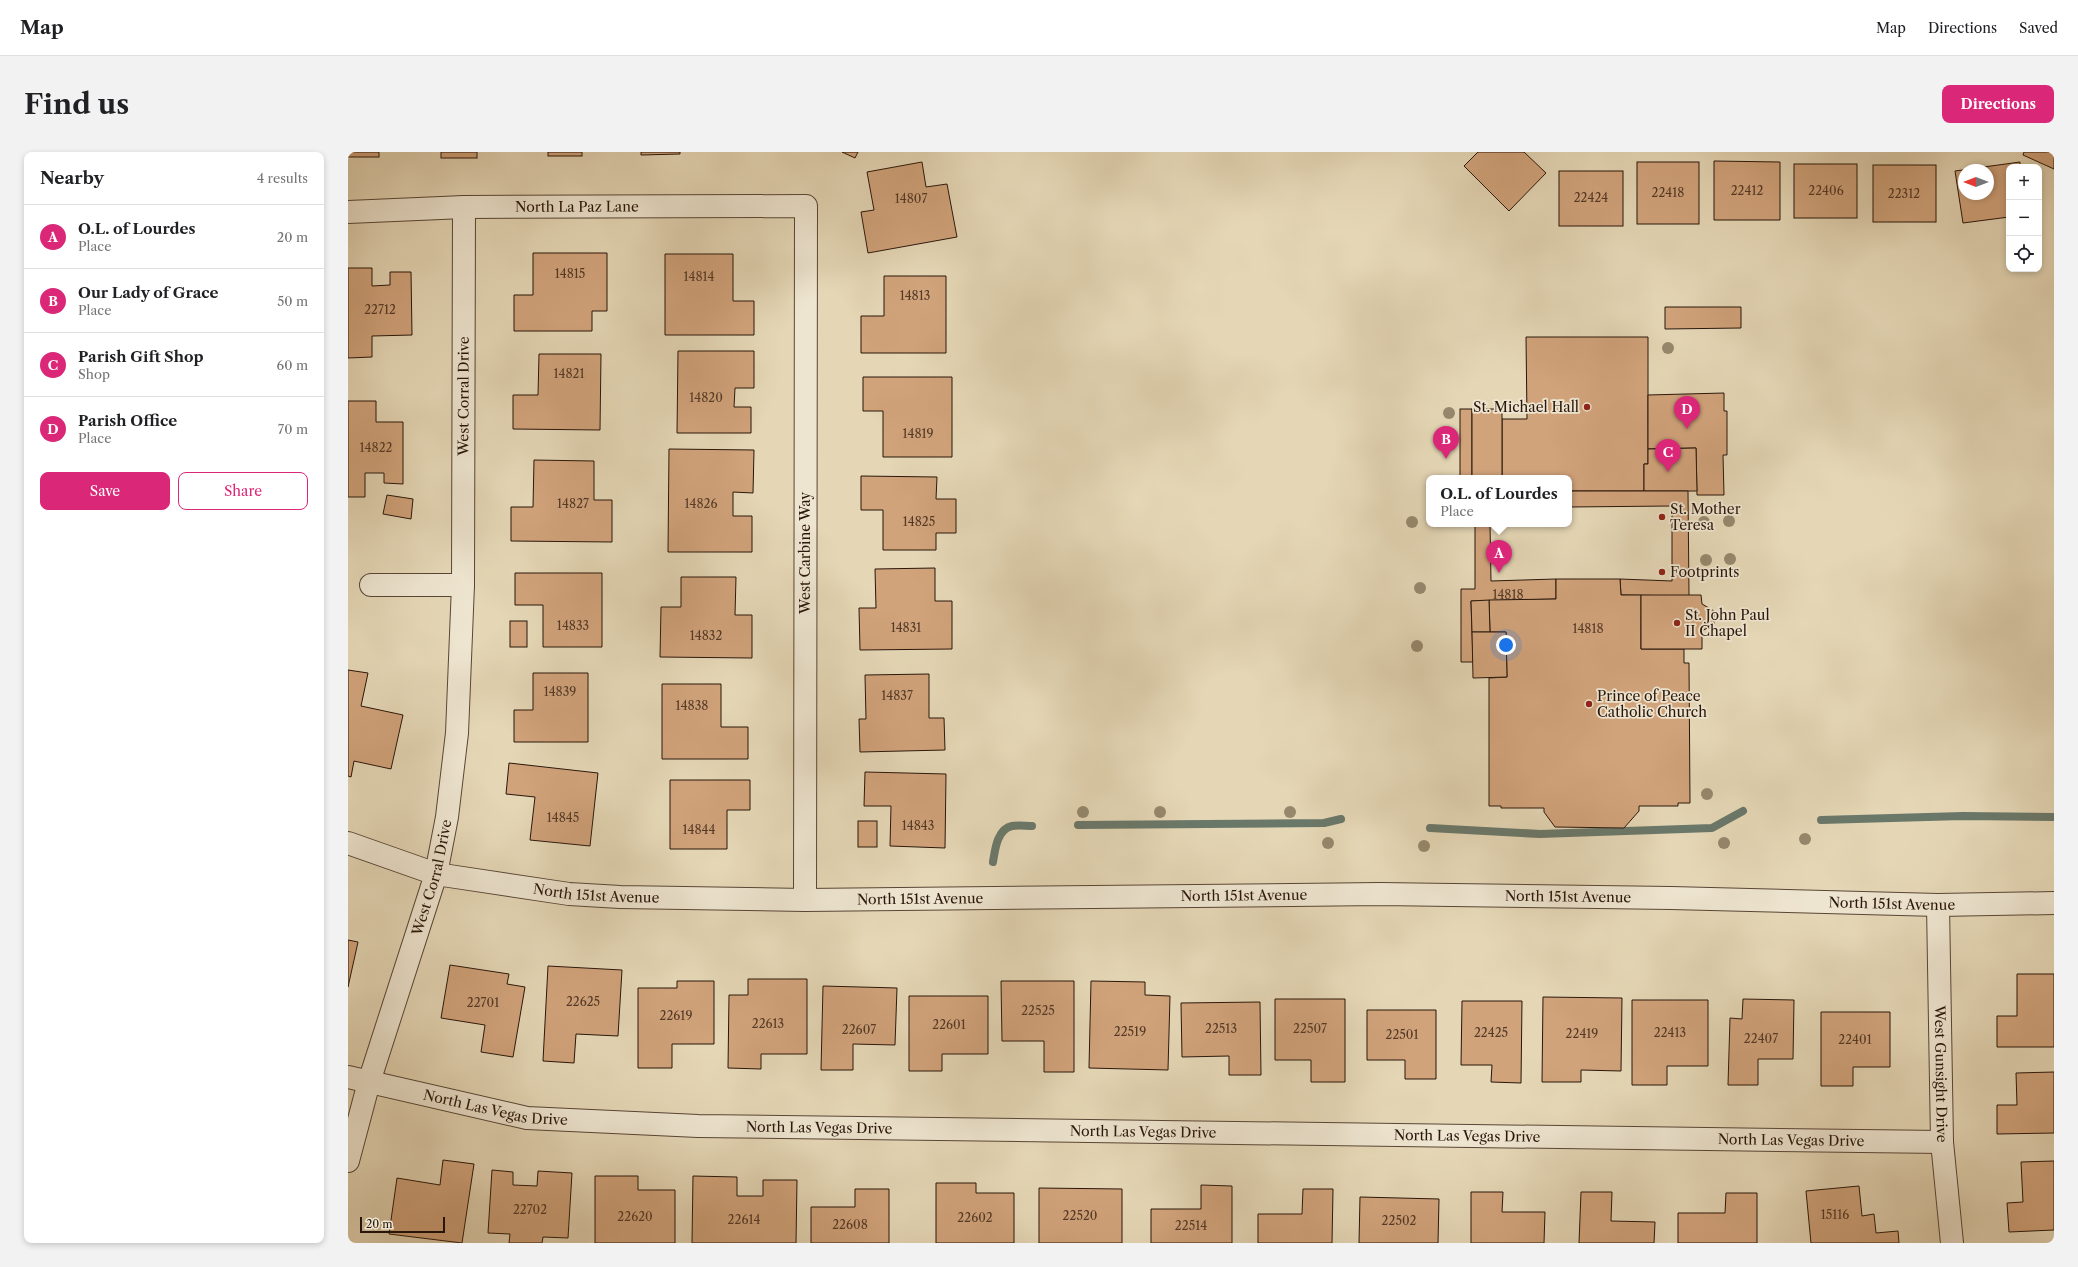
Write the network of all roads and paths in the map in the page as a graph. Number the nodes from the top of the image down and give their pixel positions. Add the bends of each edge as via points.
1 (806, 206) joint
2 (464, 207) junction
3 (348, 212) edge
4 (371, 585) dead end
5 (463, 585) junction
6 (348, 843) edge
7 (436, 874) junction
8 (805, 900) junction
9 (2054, 903) edge
10 (1938, 905) junction
11 (348, 1077) edge
12 (369, 1082) junction
13 (1942, 1142) junction
14 (348, 1161) edge
15 (1952, 1243) edge

1 - 2 street, North La Paz Lane
1 - 8 street, West Carbine Way
2 - 3 street, North La Paz Lane
2 - 5 street, West Corral Drive
4 - 5 street
5 - 7 street, West Corral Drive via 457,734 447,817
6 - 7 street, North 151st Avenue
7 - 8 street, North 151st Avenue via 569,894
7 - 12 street, West Corral Drive
8 - 10 street, North 151st Avenue via 1380,894
9 - 10 street, North 151st Avenue
10 - 13 street, West Gunsight Drive
11 - 12 street, North Las Vegas Drive
12 - 13 street, North Las Vegas Drive via 527,1118 698,1126
12 - 14 street, West Corral Drive
13 - 15 street, West Gunsight Drive

